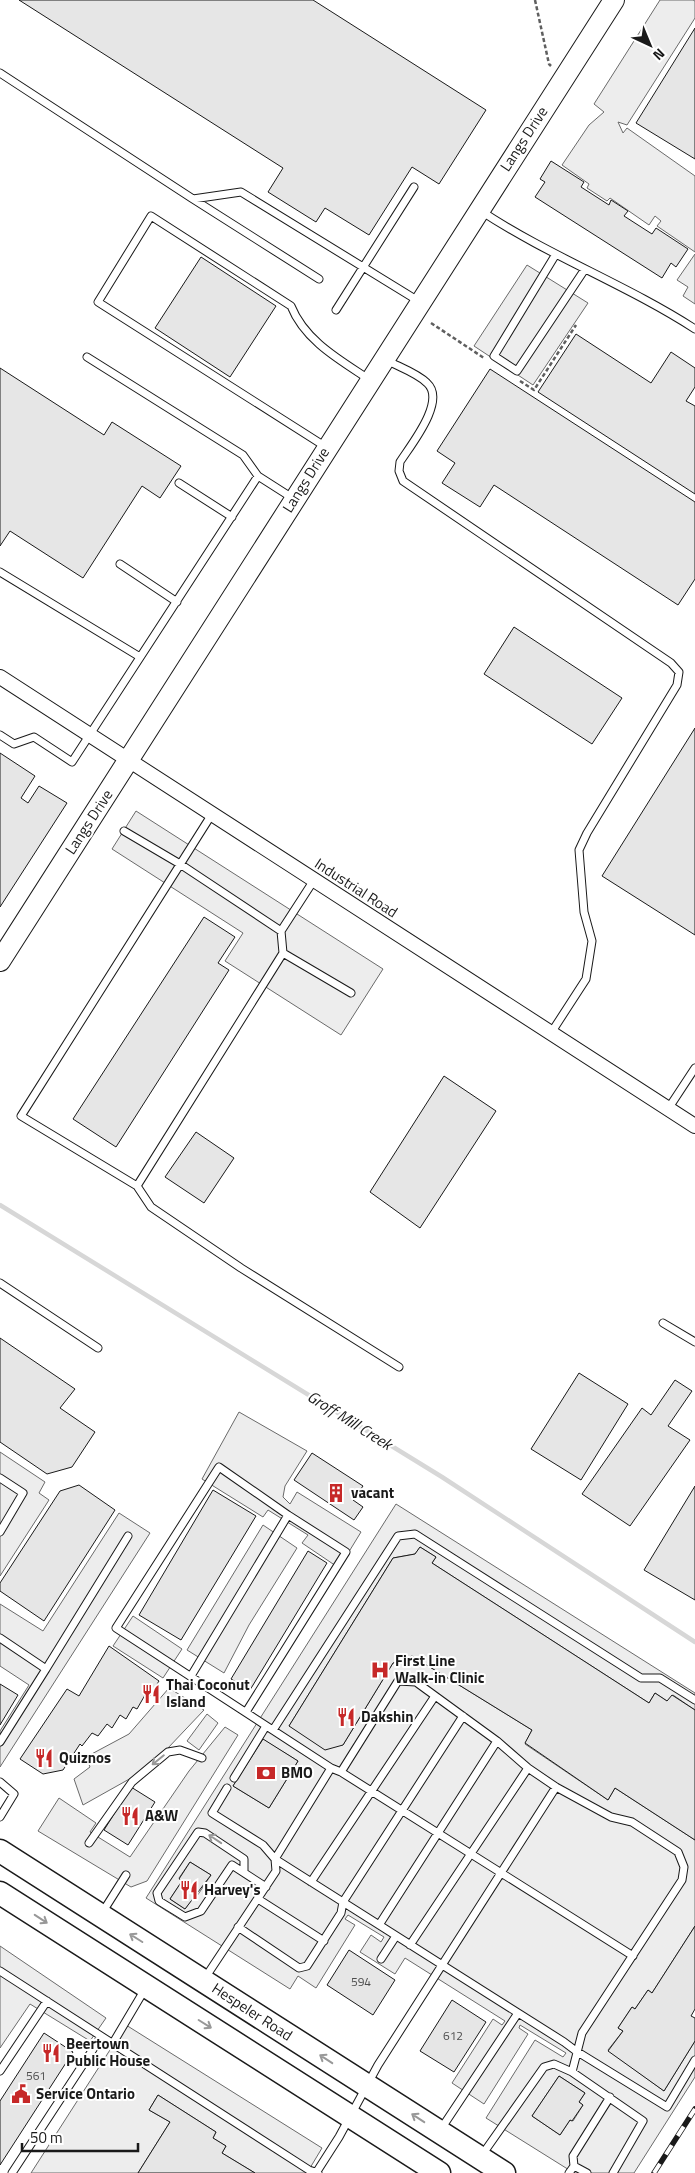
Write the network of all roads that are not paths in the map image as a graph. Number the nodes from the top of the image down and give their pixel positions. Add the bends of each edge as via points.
1 (614, 0) edge
2 (0, 73) edge
3 (414, 188) dead end
4 (193, 199) junction
5 (479, 210) junction
6 (556, 254) junction
7 (363, 267) junction
8 (586, 269) junction
9 (319, 278) dead end
10 (420, 302) junction
11 (336, 310) dead end
12 (695, 329) edge
13 (87, 357) dead end
14 (384, 359) junction
15 (371, 380) junction
16 (327, 447) junction
17 (258, 476) junction
18 (179, 483) dead end
19 (294, 500) junction
20 (232, 517) junction
21 (120, 564) dead end
22 (0, 572) edge
23 (176, 602) junction
24 (140, 657) junction
25 (0, 677) edge
26 (0, 735) edge
27 (90, 735) junction
28 (128, 760) junction
29 (212, 814) junction
30 (124, 831) dead end
31 (180, 864) junction
32 (314, 880) junction
33 (281, 931) junction
34 (283, 953) junction
35 (0, 961) edge
36 (351, 993) dead end
37 (551, 1033) junction
38 (695, 1068) edge
39 (668, 1109) junction
40 (695, 1126) edge
41 (136, 1186) junction
42 (0, 1283) edge
43 (663, 1323) dead end
44 (695, 1342) edge
45 (98, 1348) dead end
46 (399, 1367) dead end
47 (0, 1478) edge
48 (288, 1515) junction
49 (1, 1528) edge
50 (128, 1536) dead end
51 (0, 1638) edge
52 (46, 1669) junction
53 (191, 1676) junction
54 (435, 1696) junction
55 (695, 1700) edge
56 (246, 1712) junction
57 (463, 1716) junction
58 (266, 1726) junction
59 (273, 1730) junction
60 (497, 1741) junction
61 (0, 1742) edge
62 (202, 1758) dead end
63 (331, 1768) junction
64 (528, 1768) junction
65 (340, 1772) junction
66 (234, 1778) dead end
67 (0, 1782) edge
68 (556, 1787) junction
69 (227, 1788) dead end
70 (371, 1791) junction
71 (402, 1810) junction
72 (0, 1816) edge
73 (439, 1834) junction
74 (89, 1842) dead end
75 (0, 1851) edge
76 (471, 1854) junction
77 (275, 1859) junction
78 (244, 1872) junction
79 (501, 1873) junction
80 (126, 1875) dead end
81 (312, 1882) junction
82 (266, 1886) junction
83 (0, 1893) edge
84 (258, 1899) junction
85 (343, 1902) junction
86 (101, 1916) junction
87 (380, 1925) junction
88 (238, 1927) junction
89 (396, 1936) junction
90 (324, 1941) junction
91 (410, 1945) junction
92 (632, 1956) junction
93 (381, 1959) dead end
94 (442, 1965) junction
95 (0, 1971) edge
96 (203, 1981) junction
97 (147, 1987) junction
98 (47, 2001) junction
99 (518, 2013) junction
100 (101, 2037) junction
101 (113, 2043) junction
102 (576, 2051) junction
103 (695, 2060) edge
104 (0, 2071) edge
105 (572, 2072) junction
106 (367, 2086) junction
107 (610, 2097) junction
108 (350, 2116) junction
109 (439, 2132) junction
110 (480, 2158) junction
111 (574, 2166) junction
112 (12, 2173) edge
113 (317, 2173) edge
114 (439, 2173) edge
115 (504, 2173) edge
116 (569, 2173) edge
117 (587, 2173) edge
118 (613, 2173) edge

1 - 5 street, Langs Drive
2 - 4 lane
3 - 7 lane
4 - 7 lane via 241,192
4 - 9 lane
5 - 6 lane
5 - 10 street, Langs Drive
6 - 8 lane
6 - 8 lane via 494,356 517,371
7 - 10 lane
7 - 11 lane
8 - 12 lane via 660,306
10 - 14 street, Langs Drive
13 - 17 lane via 242,455
14 - 15 street, Langs Drive
14 - 37 lane via 429,384 434,398 430,414 400,462 403,481 671,663 679,672 677,685 579,850 584,912 592,941 586,979
15 - 16 street, Langs Drive
15 - 16 lane via 328,352 298,322 291,306 151,216 98,302
16 - 19 street, Langs Drive
17 - 19 lane
17 - 20 lane
18 - 20 lane
19 - 28 street, Langs Drive
20 - 23 lane
21 - 23 lane
22 - 24 lane
23 - 24 lane
24 - 27 lane
25 - 27 street, Industrial Road
26 - 27 lane via 14,744 34,737 72,762
27 - 28 street, Industrial Road
28 - 29 street, Industrial Road
28 - 35 street, Langs Drive
29 - 31 lane
29 - 32 street, Industrial Road
30 - 31 lane
31 - 33 lane
31 - 41 lane via 22,1116
32 - 33 lane
32 - 37 street, Industrial Road
33 - 34 lane
34 - 36 lane
34 - 41 lane
37 - 39 street, Industrial Road
38 - 39 lane
39 - 40 street, Industrial Road
41 - 46 lane via 159,1213
42 - 45 lane
43 - 44 lane
47 - 49 lane via 23,1493
48 - 53 lane
48 - 53 lane via 219,1467 116,1628
48 - 56 lane via 346,1552
50 - 52 lane
51 - 52 lane
52 - 61 lane
53 - 56 lane
54 - 57 lane
54 - 65 lane via 416,1682 398,1681
54 - 70 lane
55 - 59 lane via 660,1678 641,1678 415,1534 398,1536
56 - 58 lane
57 - 60 lane
57 - 71 lane
58 - 59 lane
58 - 66 lane
59 - 63 lane
60 - 64 lane
60 - 73 lane
62 -> 74 lane via 180,1750 168,1752 132,1782
63 - 65 lane
63 - 77 lane
64 - 68 lane
64 - 76 lane
65 - 70 lane
67 - 72 lane via 14,1794
68 - 79 lane
68 - 92 lane via 611,1817 632,1822 678,1852 684,1867 682,1880
69 - 77 lane via 212,1812 263,1845
70 - 71 lane
70 - 81 lane
71 - 73 lane
71 - 85 lane
73 - 76 lane
73 - 87 lane
75 - 86 main road, Hespeler Road
76 - 79 lane
76 - 91 lane
77 - 81 lane
77 - 82 lane via 276,1871
78 -> 78 lane via 244,1859 205,1833 198,1832 157,1893 159,1901 185,1917 201,1911 232,1865
78 - 82 lane
79 - 92 lane
79 - 94 lane
80 - 86 lane
81 - 85 lane
82 - 84 lane
83 -> 97 main road
84 - 88 lane
84 - 90 lane
85 - 87 lane
85 - 90 lane via 341,1913
96 -> 86 main road, Hespeler Road
87 - 89 lane
88 - 90 lane via 299,1968 307,1966
88 - 96 lane
89 - 91 lane
89 - 93 lane
91 - 94 lane
92 - 102 lane via 582,2033
94 - 99 lane
94 - 106 lane
95 - 98 lane
106 -> 96 main road, Hespeler Road
97 - 101 lane
97 -> 108 main road
98 - 100 lane
98 - 104 lane
99 - 102 lane
99 - 109 lane
100 - 101 lane
100 - 112 lane
101 - 113 lane
102 - 103 lane via 667,2107
102 - 105 lane
105 - 107 lane
105 - 110 lane via 554,2064 544,2067
106 - 108 lane
109 -> 106 main road, Hespeler Road
107 - 111 lane via 573,2156
107 - 118 lane via 643,2121
108 - 113 lane
108 - 114 main road
109 - 110 main road, Hespeler Road
110 - 115 main road, Hespeler Road
111 - 116 lane
111 - 117 lane

